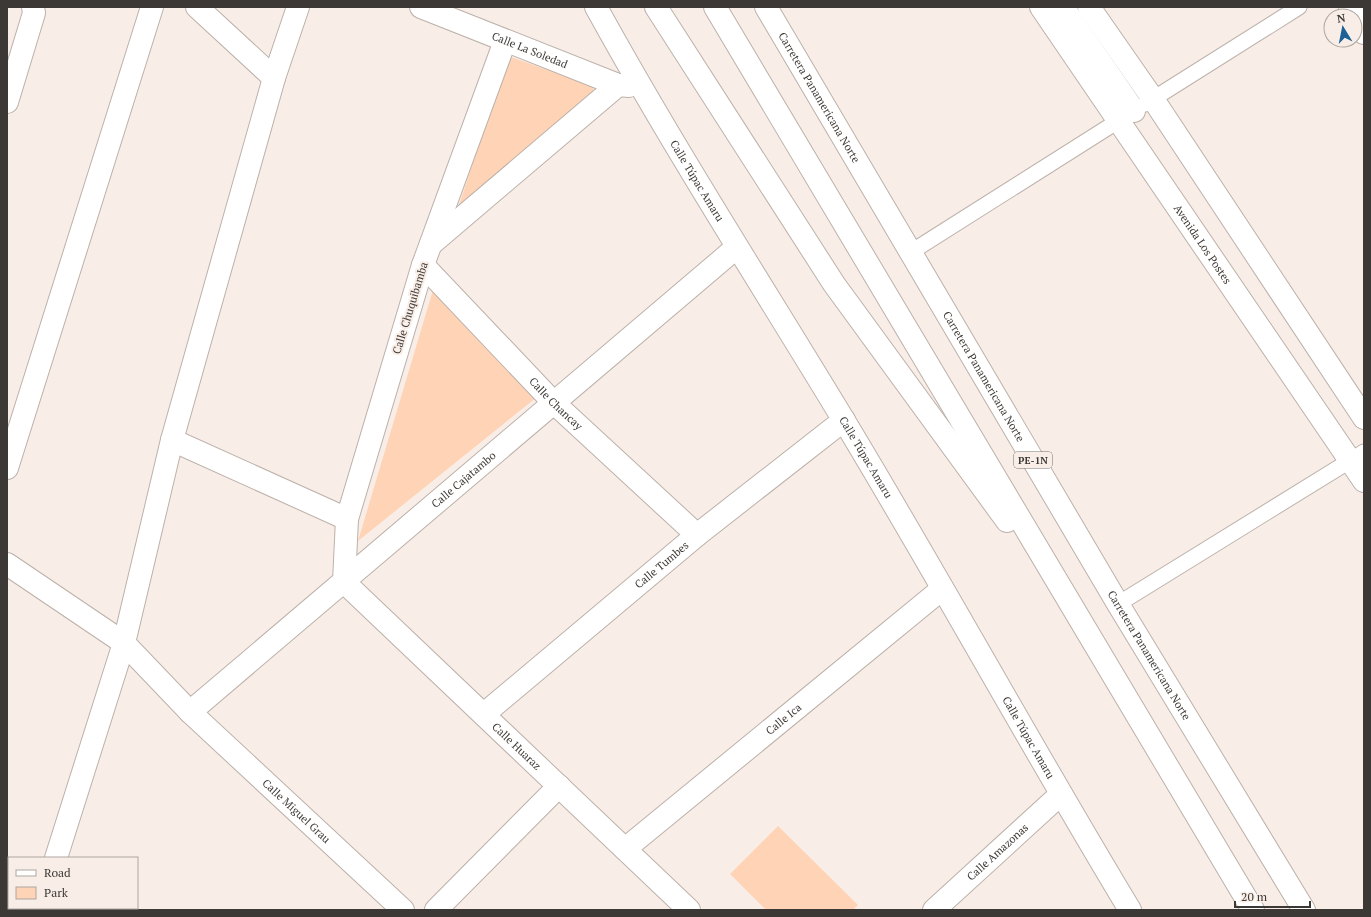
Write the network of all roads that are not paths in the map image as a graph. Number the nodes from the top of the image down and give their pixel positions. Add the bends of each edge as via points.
1 (33, 7) edge
2 (152, 7) edge
3 (197, 7) edge
4 (298, 7) edge
5 (421, 7) edge
6 (596, 7) edge
7 (656, 7) edge
8 (715, 7) edge
9 (766, 7) edge
10 (1041, 7) edge
11 (1063, 7) edge
12 (1089, 7) edge
13 (1299, 7) edge
14 (1350, 7) edge
15 (1364, 33) edge
16 (504, 41) junction
17 (274, 78) junction
18 (618, 86) junction
19 (640, 87) junction
20 (1153, 99) junction
21 (7, 102) edge
22 (1126, 116) junction
23 (430, 245) junction
24 (737, 247) junction
25 (911, 252) junction
26 (423, 265) junction
27 (554, 403) junction
28 (1364, 418) edge
29 (844, 420) junction
30 (172, 440) junction
31 (1357, 456) edge
32 (7, 468) edge
33 (1364, 481) edge
34 (347, 519) junction
35 (697, 535) junction
36 (7, 564) edge
37 (344, 582) junction
38 (942, 589) junction
39 (1118, 604) junction
40 (1088, 634) junction
41 (124, 643) junction
42 (190, 712) junction
43 (484, 714) junction
44 (559, 786) junction
45 (1061, 794) junction
46 (625, 849) junction
47 (56, 857) edge
48 (403, 910) edge
49 (436, 910) edge
50 (689, 910) edge
51 (934, 910) edge
52 (1130, 910) edge
53 (1253, 910) edge
54 (1304, 910) edge

1 - 21 main road via 34,13
2 - 32 main road
3 - 17 main road
4 - 17 main road
5 - 16 main road, Calle La Soledad
6 - 19 main road, Calle Túpac Amaru
7 - 40 main road via 834,284
8 - 40 main road
9 - 25 main road, Carretera Panamericana Norte / PE-1N
10 - 22 main road, Avenida Los Postes
11 - 22 main road
12 - 20 main road
13 - 20 lane
14 - 15 main road
16 - 18 main road, Calle La Soledad
16 - 23 main road, Calle Chuquibamba
17 - 30 main road
18 - 19 main road, Calle La Soledad
18 - 23 main road
19 - 24 main road, Calle Túpac Amaru
20 - 22 lane
20 - 28 main road
22 - 25 lane
22 - 31 main road, Avenida Los Postes
23 - 26 main road, Calle Chuquibamba
24 - 27 main road, Calle Cajatambo
24 - 29 main road, Calle Túpac Amaru
25 - 39 main road, Carretera Panamericana Norte / PE-1N
26 - 27 main road, Calle Chancay
26 - 34 main road, Calle Chuquibamba
27 - 35 main road, Calle Chancay
27 - 37 main road, Calle Cajatambo
29 - 35 main road, Calle Tumbes
29 - 38 main road, Calle Túpac Amaru
30 - 34 main road
30 - 41 main road
31 - 33 main road, Avenida Los Postes
31 - 39 lane
34 - 37 main road, Calle Chuquibamba
35 - 43 main road, Calle Tumbes
36 - 41 main road, Calle Miguel Grau
37 - 42 main road, Calle Cajatambo
37 - 43 main road, Calle Huaraz
38 - 45 main road, Calle Túpac Amaru
38 - 46 main road, Calle Ica
39 - 54 main road, Carretera Panamericana Norte / PE-1N
40 - 53 main road
41 - 42 main road, Calle Miguel Grau
41 - 47 main road
42 - 48 main road, Calle Miguel Grau
43 - 44 main road, Calle Huaraz
44 - 46 main road, Calle Huaraz
44 - 49 main road
45 - 51 main road, Calle Amazonas
45 - 52 main road, Calle Túpac Amaru
46 - 50 main road, Calle Huaraz

